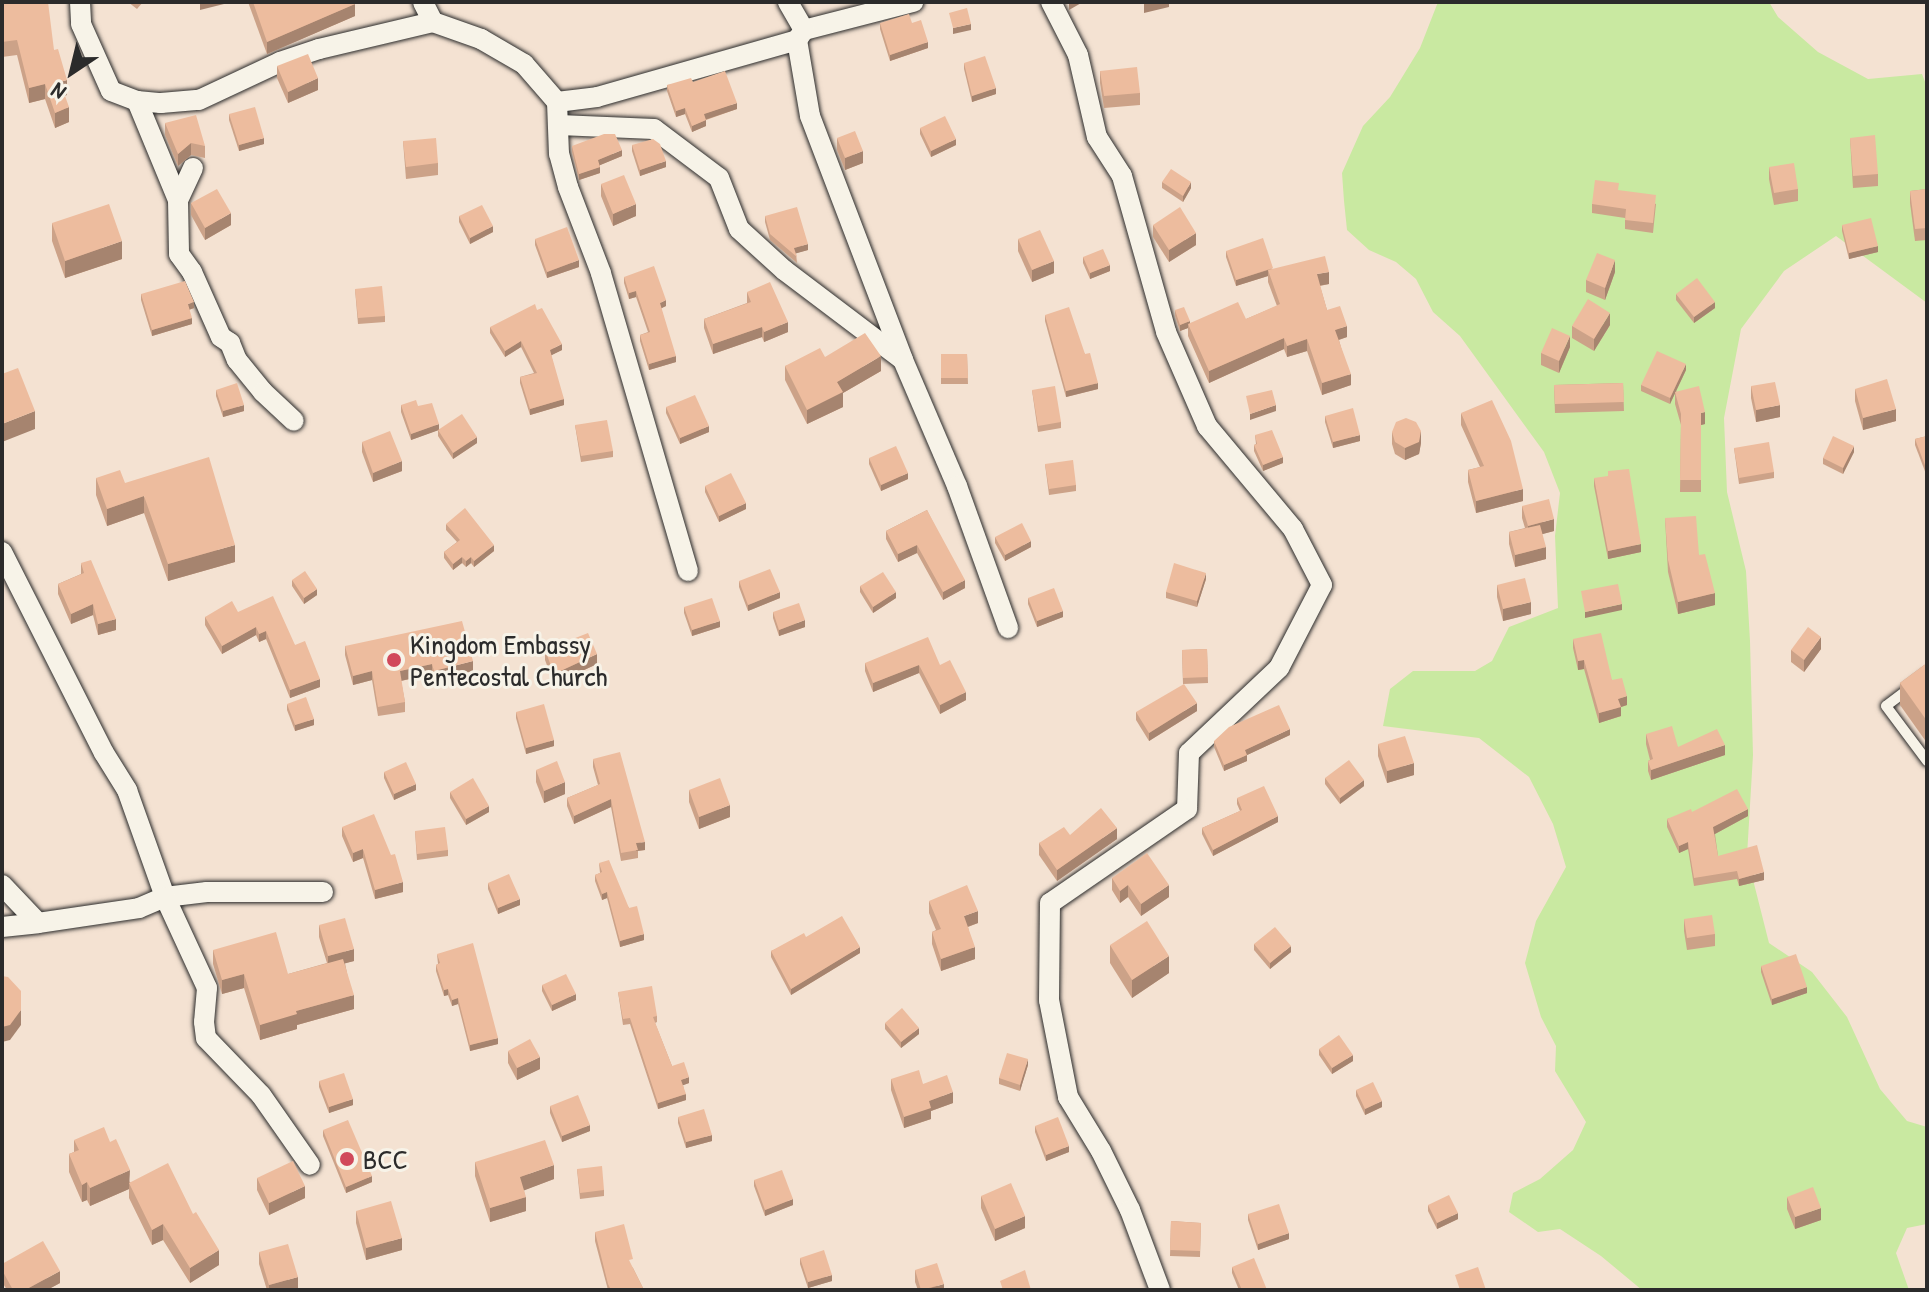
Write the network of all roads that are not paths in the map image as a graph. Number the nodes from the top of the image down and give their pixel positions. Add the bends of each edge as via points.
1 (80, 2) edge
2 (423, 2) edge
3 (788, 2) edge
4 (913, 2) edge
5 (1051, 2) edge
6 (433, 22) junction
7 (800, 35) junction
8 (137, 101) junction
9 (557, 102) junction
10 (559, 125) junction
11 (193, 168) dead end
12 (178, 200) junction
13 (903, 360) junction
14 (294, 421) dead end
15 (2, 552) edge
16 (688, 571) dead end
17 (1008, 628) dead end
18 (1927, 675) edge
19 (1927, 761) edge
20 (2, 885) edge
21 (323, 892) dead end
22 (165, 897) junction
23 (38, 923) junction
24 (2, 927) edge
25 (310, 1165) dead end
26 (1160, 1290) edge

1 - 8 street via 81,24 111,91
2 - 6 street
3 - 7 street
4 - 7 street
5 - 26 street via 1078,55 1097,137 1122,176 1166,332 1207,426 1293,529 1322,585 1279,668 1189,753 1187,809 1050,903 1049,1000 1068,1097 1130,1210
6 - 8 street via 319,49 199,100
6 - 9 street via 481,39 524,64
7 - 9 street via 597,97
7 - 13 street via 810,116
8 - 12 street
9 - 10 street
10 - 13 street via 654,129 719,178 739,229
10 - 16 street via 559,154 568,187 601,273
11 - 12 street
12 - 14 street via 179,254 221,337 263,392
13 - 17 street via 957,486
15 - 22 street via 127,790
18 - 19 lane via 1886,706
20 - 23 street
21 - 22 street
22 - 23 street via 139,908
22 - 25 street via 207,988 206,1038 261,1095
23 - 24 street

